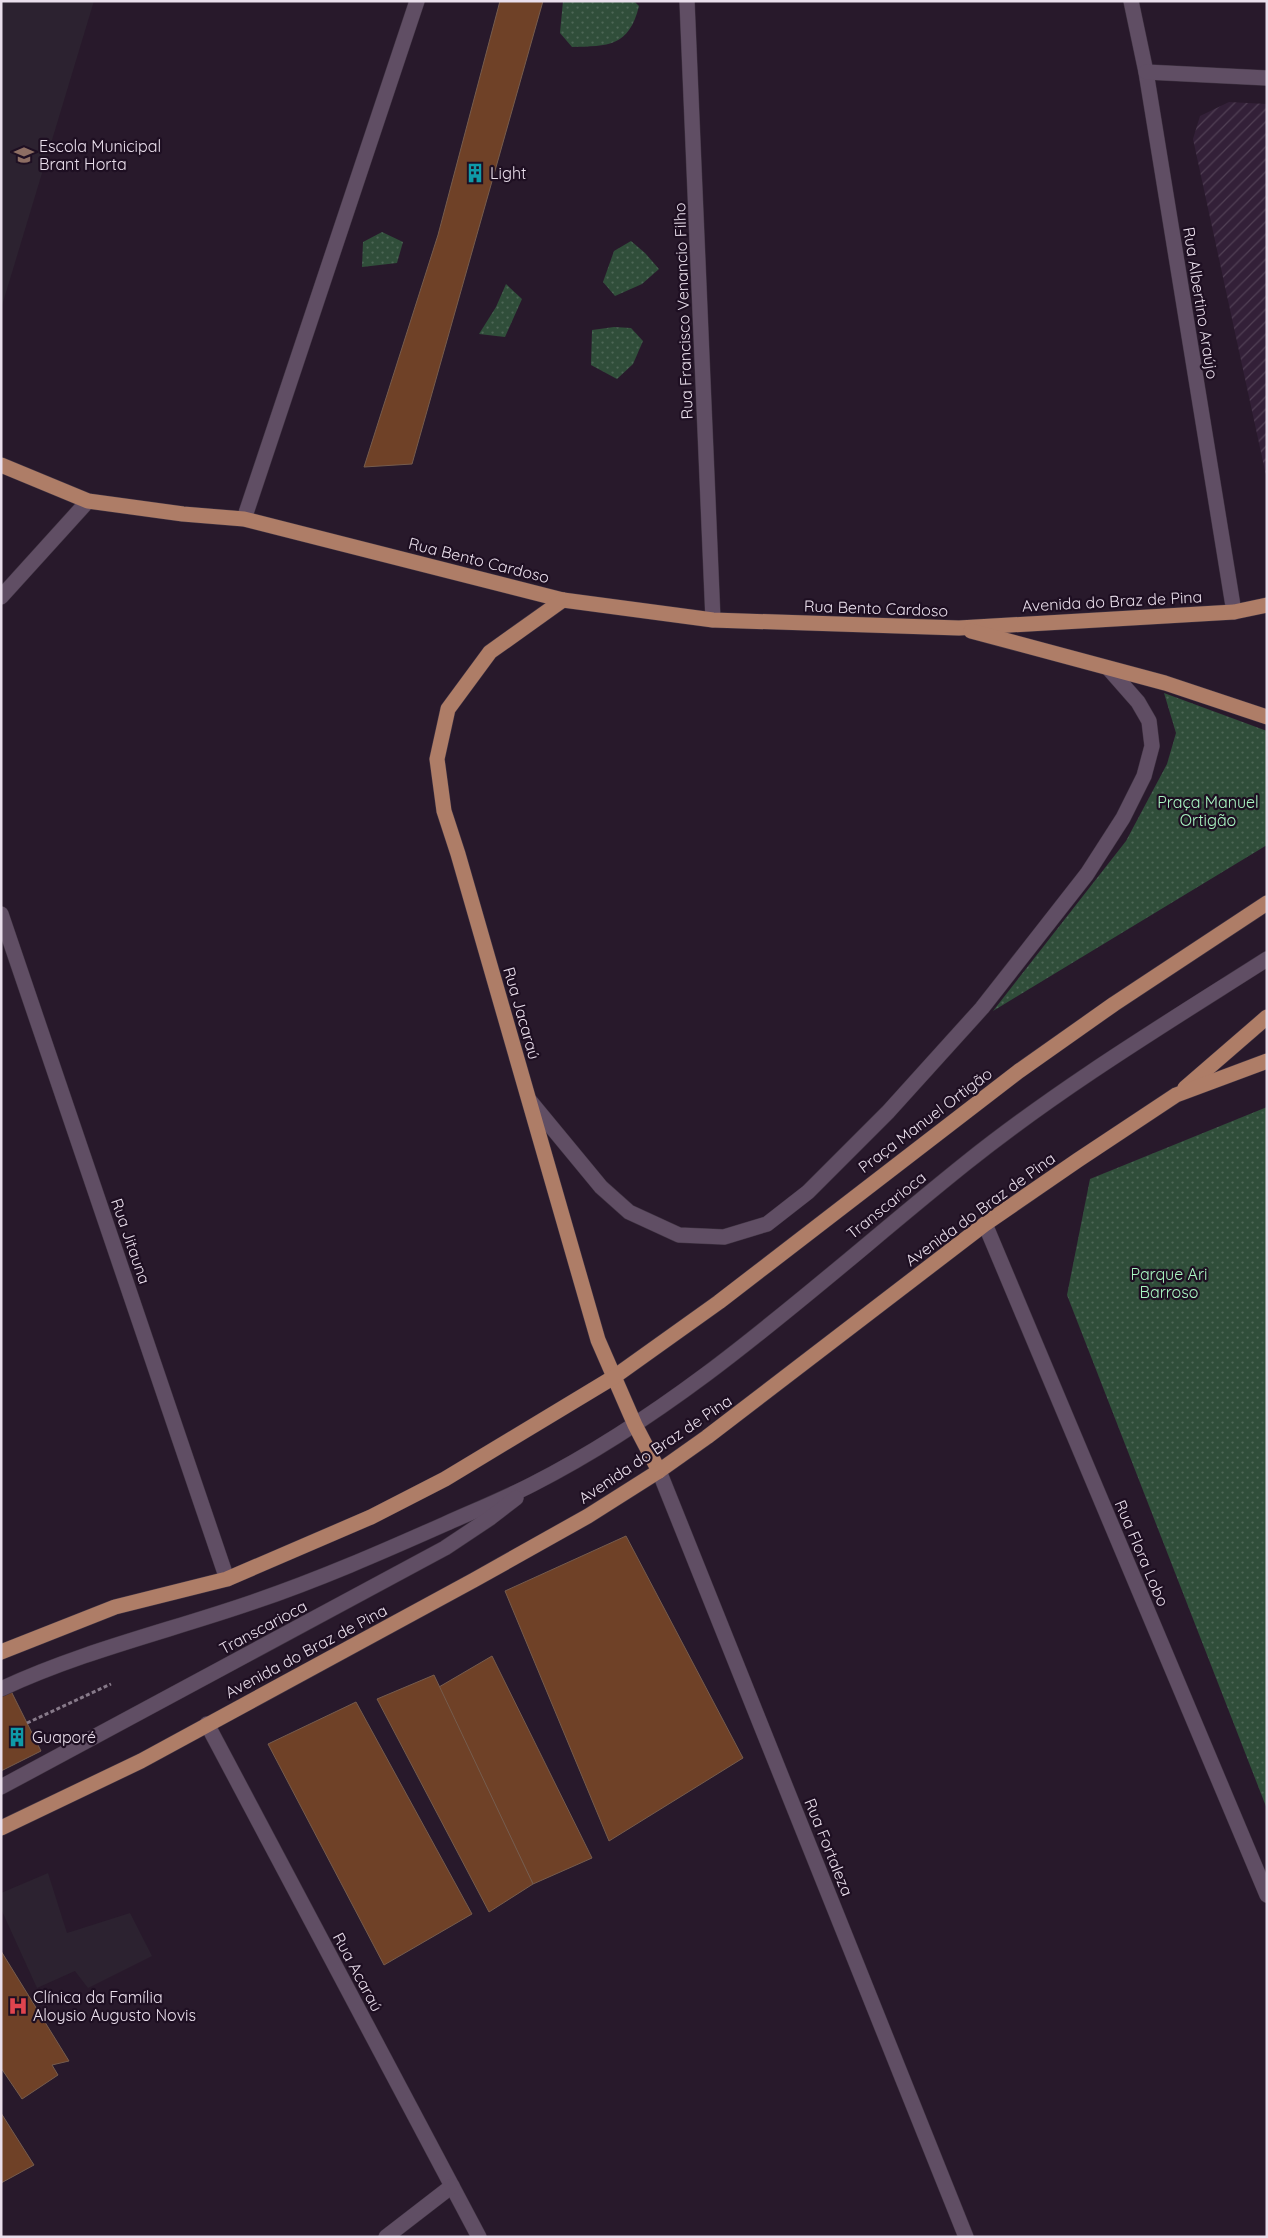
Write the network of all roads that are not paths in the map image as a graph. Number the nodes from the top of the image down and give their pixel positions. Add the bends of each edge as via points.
1 (416, 1) edge
2 (687, 1) edge
3 (1131, 1) edge
4 (1146, 72) junction
5 (1267, 78) edge
6 (1, 465) edge
7 (88, 501) junction
8 (244, 519) junction
9 (1, 597) edge
10 (563, 600) junction
11 (1267, 605) edge
12 (1234, 612) junction
13 (713, 620) junction
14 (959, 628) junction
15 (1109, 669) junction
16 (1267, 717) edge
17 (1267, 903) edge
18 (1, 914) edge
19 (1267, 959) edge
20 (1267, 1017) edge
21 (1267, 1061) edge
22 (1176, 1095) junction
23 (530, 1101) junction
24 (985, 1224) junction
25 (614, 1377) junction
26 (635, 1425) junction
27 (659, 1471) junction
28 (532, 1484) junction
29 (227, 1579) junction
30 (1, 1652) edge
31 (1, 1689) edge
32 (206, 1724) junction
33 (1, 1787) edge
34 (1, 1828) edge
35 (1267, 1895) edge
36 (452, 2186) junction
37 (386, 2237) edge
38 (479, 2237) edge
39 (966, 2237) edge

1 - 8 street
2 - 13 street, Rua Francisco Venancio Filho
3 - 4 street, Rua Albertino Araújo
4 - 5 street
4 - 12 street, Rua Albertino Araújo
6 - 7 main road, Rua Bento Cardoso
7 - 8 main road, Rua Bento Cardoso
7 - 9 street
8 - 10 main road, Rua Bento Cardoso
10 - 13 main road, Rua Bento Cardoso
10 - 23 main road, Rua Jacaraú via 490,652 448,709 437,759 444,811
11 - 12 main road, Avenida do Braz de Pina
12 - 14 main road, Avenida do Braz de Pina
13 - 14 main road, Rua Bento Cardoso
14 - 15 main road
15 - 16 main road via 1165,683
15 - 23 street via 1142,708 1149,722 1152,746 1144,776 1123,818 1087,874 982,1008 808,1192 766,1224 724,1237 679,1235 629,1212 601,1187
17 - 25 main road, Praça Manuel Ortigão via 1019,1071 719,1302
18 - 29 street, Rua Jitauna
19 - 26 street, Transcarioca via 1016,1124 732,1356
20 - 22 main road
21 - 22 main road, Avenida do Braz de Pina
22 - 24 main road, Avenida do Braz de Pina
23 - 25 main road, Rua Jacaraú via 598,1340
24 - 27 main road, Avenida do Braz de Pina
24 - 35 street, Rua Flora Lobo
25 - 26 main road, Rua Jacaraú
25 - 29 main road via 445,1479 371,1517
26 - 27 main road, Rua Jacaraú
26 - 28 street, Transcarioca
27 - 32 main road, Avenida do Braz de Pina via 588,1516 474,1580
27 - 39 street, Rua Fortaleza
28 - 31 street, Transcarioca via 394,1547 256,1602 71,1659
28 - 33 street, Transcarioca via 445,1548
29 - 30 main road via 115,1607
32 - 34 main road, Avenida do Braz de Pina via 112,1776
32 - 36 street, Rua Acaraú
36 - 37 street
36 - 38 street, Rua Acaraú

